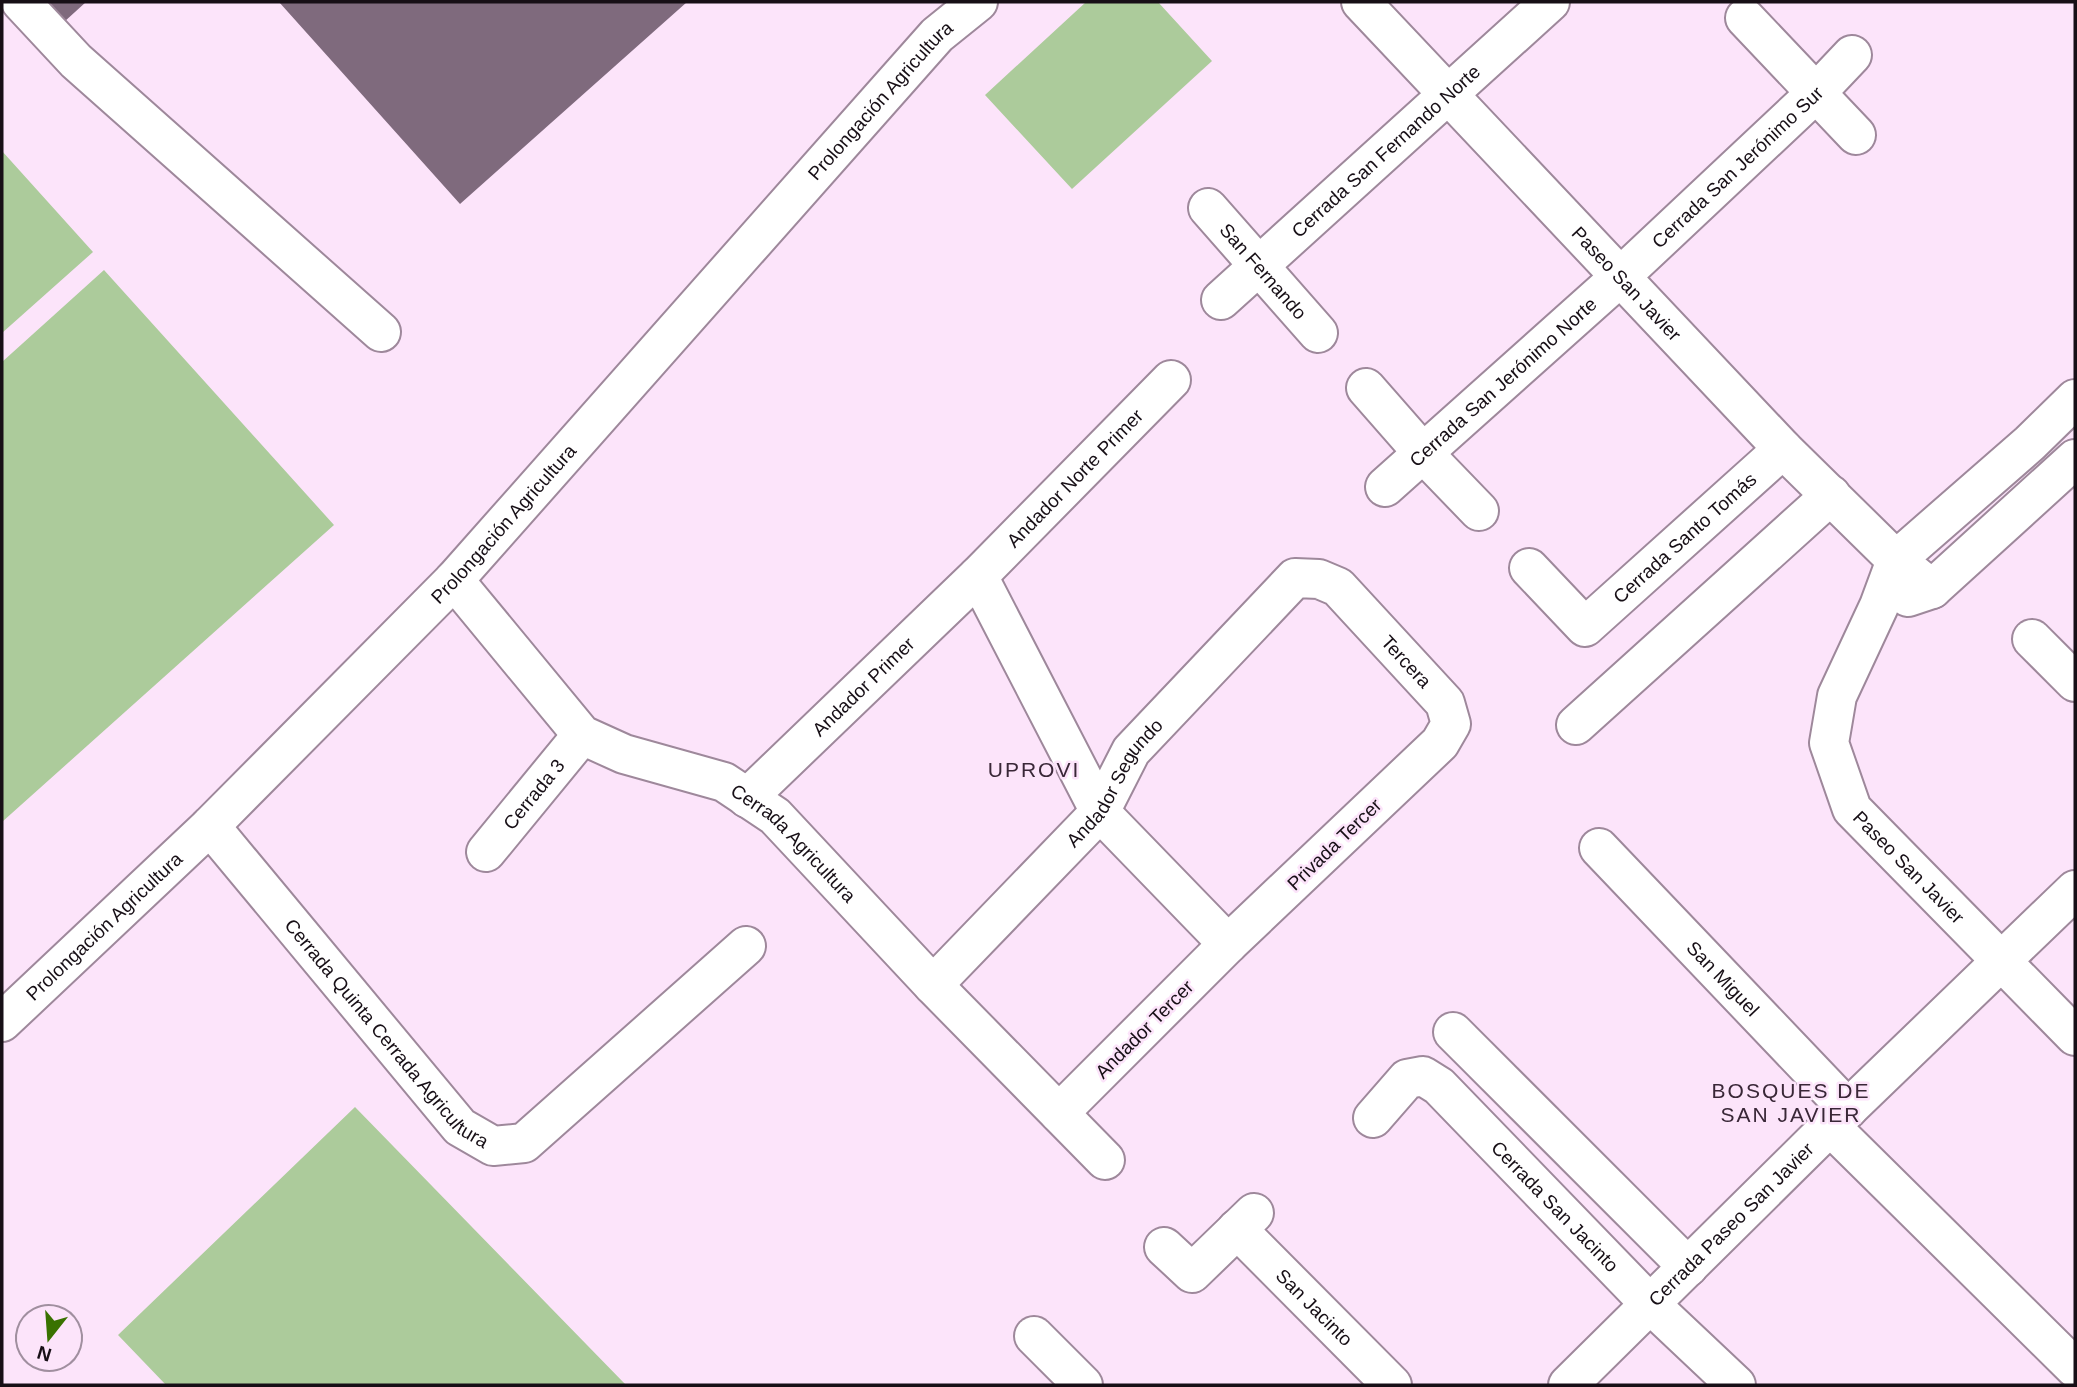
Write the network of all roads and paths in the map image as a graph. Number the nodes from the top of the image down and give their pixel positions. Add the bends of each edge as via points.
1 (21, 2) edge
2 (978, 2) edge
3 (1361, 2) edge
4 (1550, 2) edge
5 (1745, 18) dead end
6 (1852, 55) dead end
7 (1816, 93) junction
8 (1448, 94) junction
9 (1856, 135) dead end
10 (1208, 208) dead end
11 (1258, 265) junction
12 (1620, 277) junction
13 (1221, 300) dead end
14 (381, 332) dead end
15 (1318, 333) dead end
16 (1171, 380) dead end
17 (1366, 388) dead end
18 (2075, 400) edge
19 (1783, 449) junction
20 (1423, 453) junction
21 (2070, 472) edge
22 (1385, 487) dead end
23 (1831, 495) junction
24 (1479, 511) dead end
25 (1896, 560) junction
26 (1529, 568) dead end
27 (978, 576) junction
28 (1295, 578) joint
29 (454, 580) junction
30 (1932, 589) junction
31 (1879, 606) junction
32 (2032, 639) dead end
33 (2075, 682) edge
34 (1576, 725) dead end
35 (582, 735) junction
36 (1440, 743) joint
37 (747, 798) junction
38 (1100, 812) junction
39 (210, 827) junction
40 (1599, 848) dead end
41 (486, 852) dead end
42 (2075, 890) edge
43 (1228, 944) junction
44 (746, 946) dead end
45 (2000, 960) junction
46 (933, 985) junction
47 (2, 1022) edge
48 (1453, 1032) dead end
49 (2075, 1036) edge
50 (1059, 1113) junction
51 (1839, 1117) junction
52 (1373, 1118) dead end
53 (1105, 1160) dead end
54 (1164, 1247) dead end
55 (1688, 1267) junction
56 (1649, 1303) junction
57 (1034, 1336) dead end
58 (2070, 1371) edge
59 (1083, 1385) edge
60 (1392, 1385) edge
61 (1569, 1385) edge
62 (1736, 1385) edge

1 - 14 street via 76,61
2 - 29 street, Prolongación Agricultura via 937,35
3 - 8 street, Paseo San Javier
4 - 8 street, Cerrada San Fernando Norte
5 - 7 street
6 - 7 street, Cerrada San Jerónimo Sur
7 - 9 street
7 - 12 street, Cerrada San Jerónimo Sur
8 - 11 street, Cerrada San Fernando Norte
8 - 12 street, Paseo San Javier
10 - 11 street, San Fernando
11 - 13 street, Cerrada San Fernando Norte
11 - 15 street, San Fernando
12 - 19 street, Paseo San Javier
12 - 20 street, Cerrada San Jerónimo Norte
16 - 27 street, Andador Norte Primer
17 - 20 street
18 - 25 street, Paseo San Javier
19 - 23 street, Paseo San Javier
19 - 26 street, Cerrada Santo Tomás via 1585,627
20 - 22 street, Cerrada San Jerónimo Norte
20 - 24 street
21 - 30 street
23 - 25 street, Paseo San Javier
23 - 34 street
25 - 30 street, Paseo San Javier
25 - 31 street, Paseo San Javier
27 - 37 street, Andador Primer
27 - 38 street
28 - 36 street, Tercera via 1319,579 1338,587 1445,703 1451,724
28 - 38 street, Andador Segundo via 1131,751
29 - 35 street, Cerrada Agricultura
29 - 39 street, Prolongación Agricultura
30 - 31 street
31 - 45 street, Paseo San Javier via 1837,696 1829,743 1836,765 1852,809
32 - 33 street
35 - 37 street, Cerrada Agricultura via 624,754 724,782
35 - 41 street, Cerrada 3
36 - 43 street, Privada Tercer
37 - 46 street, Cerrada Agricultura via 775,816
38 - 43 street
38 - 46 street, Andador Segundo
39 - 44 street, Cerrada Quinta Cerrada Agricultura via 460,1127 493,1146 524,1143
39 - 47 street, Prolongación Agricultura
40 - 51 street, San Miguel
42 - 45 street, Cerrada Paseo San Javier
43 - 50 street, Andador Tercer
45 - 49 street, Paseo San Javier
45 - 51 street, Cerrada Paseo San Javier
46 - 50 street, Cerrada Agricultura
48 - 55 street
50 - 53 street, Cerrada Agricultura
51 - 55 street, Cerrada Paseo San Javier
51 - 58 street, San Miguel
52 - 56 street, Cerrada San Jacinto via 1406,1079 1423,1076 1439,1086
54 - 60 street, San Jacinto via 1192,1273 1246,1221
55 - 56 street, Cerrada Paseo San Javier
56 - 61 street, Cerrada Paseo San Javier
56 - 62 street, Cerrada San Jacinto
57 - 59 street

